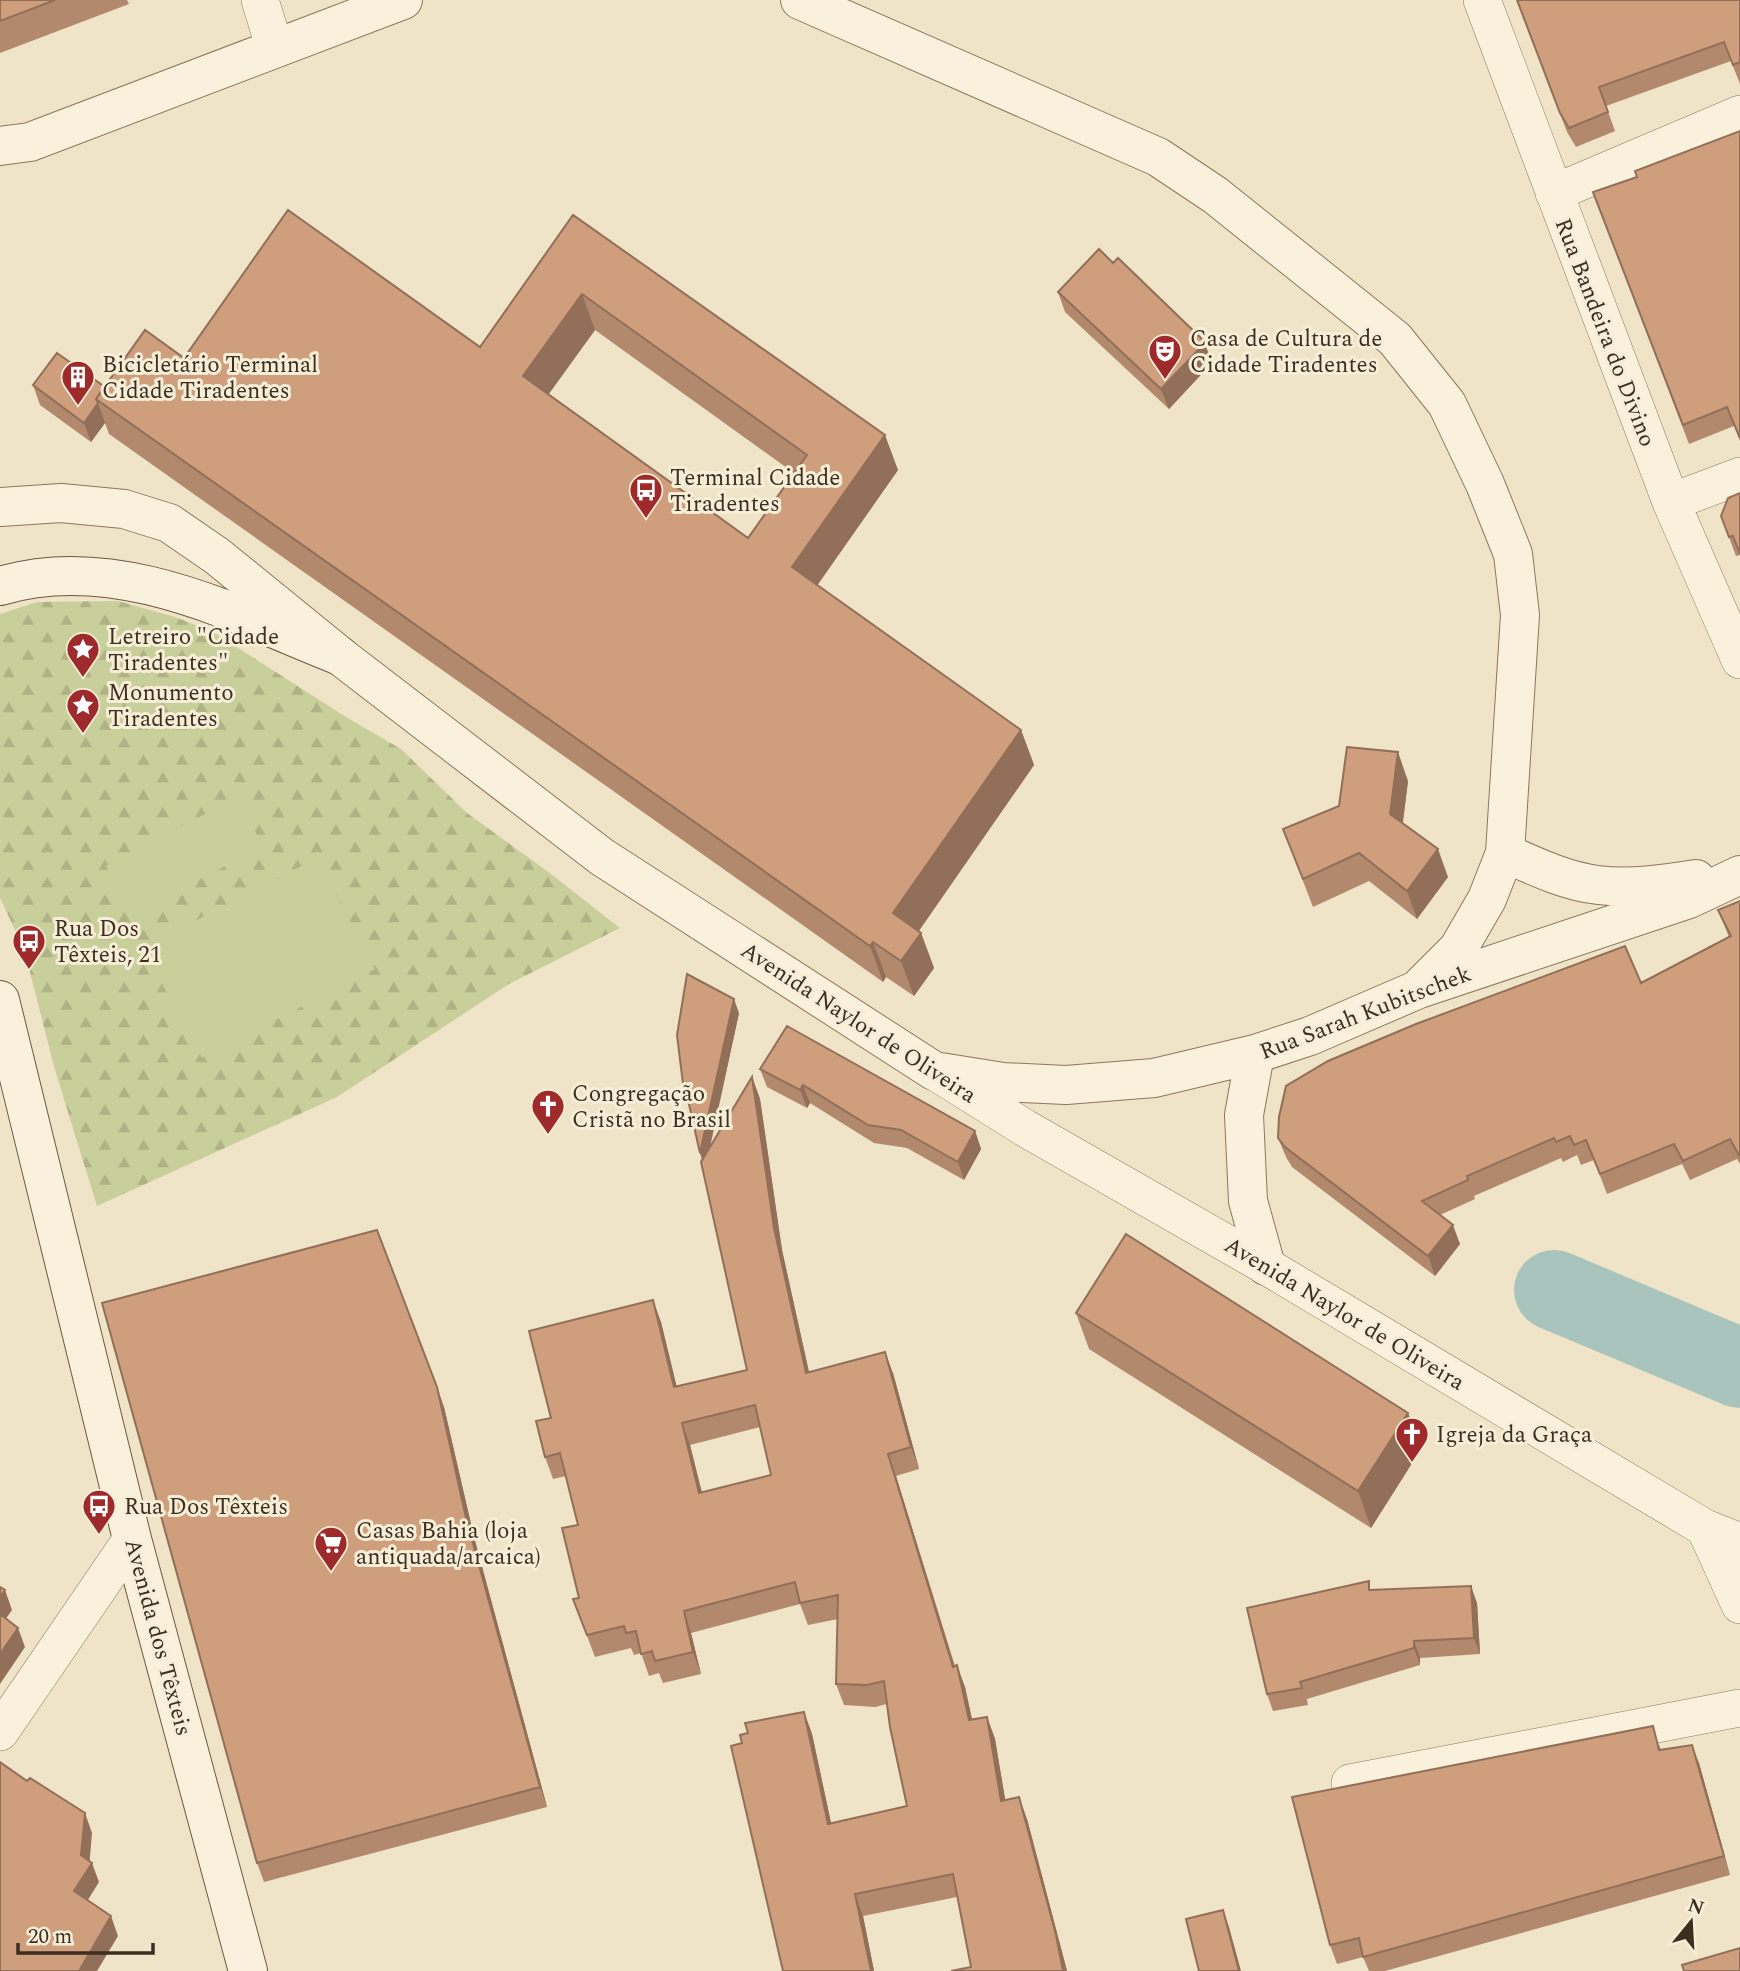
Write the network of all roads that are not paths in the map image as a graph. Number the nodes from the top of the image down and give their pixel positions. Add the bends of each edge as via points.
1 (260, 0) edge
2 (403, 0) edge
3 (800, 0) edge
4 (1482, 0) edge
5 (275, 49) junction
6 (1740, 114) edge
7 (0, 146) edge
8 (1553, 192) junction
9 (1740, 476) edge
10 (1671, 502) junction
11 (0, 507) edge
12 (0, 586) edge
13 (340, 656) junction
14 (1740, 660) edge
15 (1505, 853) junction
16 (1740, 873) edge
17 (1419, 989) junction
18 (0, 1000) edge
19 (1255, 1054) junction
20 (0, 1057) edge
21 (934, 1071) junction
22 (25, 1098) junction
23 (1266, 1266) junction
24 (1705, 1528) junction
25 (132, 1539) junction
26 (1740, 1542) edge
27 (1740, 1605) edge
28 (1740, 1708) edge
29 (0, 1732) edge
30 (1350, 1783) edge
31 (248, 1971) edge

1 - 5 street
2 - 5 street
3 - 15 street via 1158,157 1215,195 1395,339 1447,404 1513,554 1520,615
4 - 8 street, Rua Bandeira do Divino
5 - 7 street via 30,142
6 - 8 street
8 - 10 street, Rua Bandeira do Divino
9 - 10 street
10 - 14 street, Rua Bandeira do Divino
11 - 13 street, Avenida Naylor de Oliveira via 61,503 124,509 169,523
12 - 13 street via 54,577 121,580 176,591
13 - 21 street, Avenida Naylor de Oliveira via 602,857
15 - 16 street, Rua Sarah Kubitschek via 1597,885 1655,886
15 - 17 street via 1487,899 1458,949
16 - 17 street, Rua Sarah Kubitschek via 1689,899
17 - 19 street, Rua Sarah Kubitschek via 1310,1036
18 - 22 street, Avenida dos Têxteis
19 - 21 street, Rua Sarah Kubitschek via 1154,1078 1066,1085 1003,1082
19 - 23 street via 1244,1115 1248,1201
20 - 22 street, Avenida dos Têxteis
21 - 23 street, Avenida Naylor de Oliveira
22 - 25 street, Avenida dos Têxteis
23 - 24 street, Avenida Naylor de Oliveira
24 - 26 street, Avenida Naylor de Oliveira
24 - 27 street
25 - 29 street
25 - 31 street, Avenida dos Têxteis
28 - 30 street

